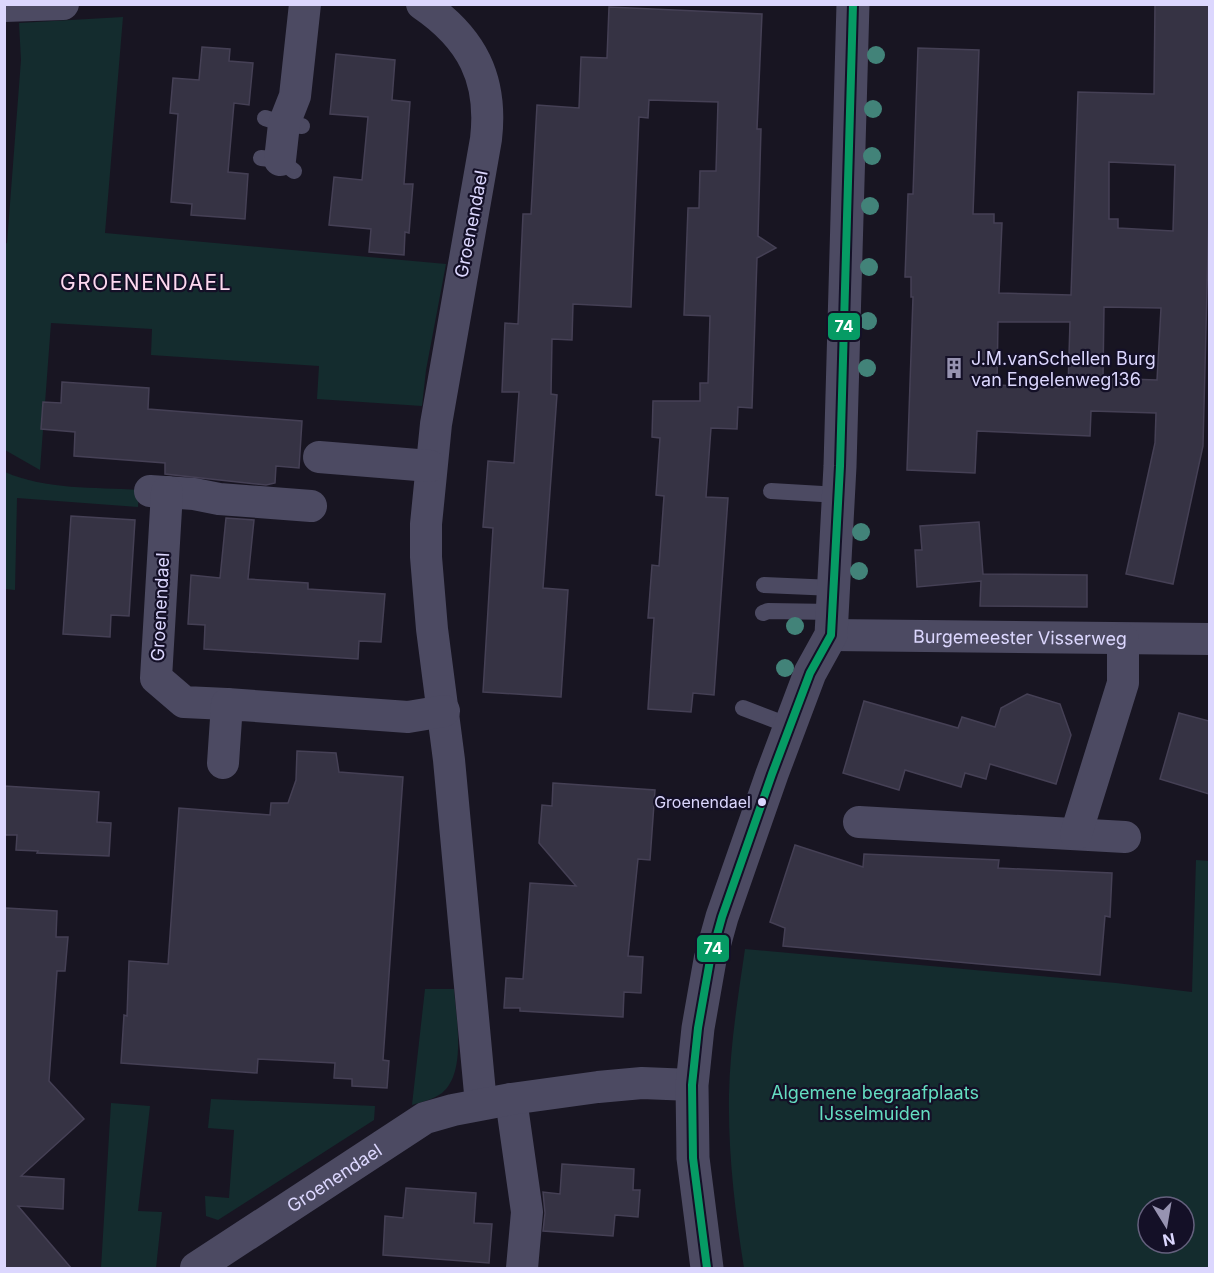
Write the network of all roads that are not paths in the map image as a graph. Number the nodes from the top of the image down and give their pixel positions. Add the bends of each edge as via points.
1 (63, 4) edge
2 (304, 4) edge
3 (422, 4) edge
4 (853, 4) edge
5 (4, 6) edge
6 (278, 163) dead end
7 (319, 457) dead end
8 (430, 466) junction
9 (771, 491) dead end
10 (839, 495) junction
11 (311, 506) dead end
12 (764, 585) dead end
13 (833, 612) junction
14 (763, 613) dead end
15 (1123, 639) junction
16 (1209, 639) edge
17 (227, 704) junction
18 (743, 708) dead end
19 (444, 711) junction
20 (790, 726) junction
21 (223, 763) dead end
22 (859, 822) dead end
23 (1076, 834) junction
24 (1125, 837) dead end
25 (692, 1084) junction
26 (496, 1101) junction
27 (196, 1269) edge
28 (522, 1269) edge
29 (707, 1269) edge

1 - 5 street
2 - 6 street via 295,96 284,123
3 - 8 street, Groenendael via 450,26 473,55 488,113
4 - 10 street
7 - 8 street
8 - 19 street, Groenendael via 427,566
9 - 10 lane
10 - 13 street
11 - 17 street, Groenendael via 159,491 156,678 184,702
12 - 13 lane
13 - 14 lane
13 - 15 street, Burgemeester Visserweg
13 - 20 street
15 - 16 street, Burgemeester Visserweg
15 - 23 street via 1123,682
17 - 19 street, Groenendael via 408,717
17 - 21 street
18 - 20 lane
19 - 26 street, Groenendael
20 - 25 street via 715,939 702,1001
22 - 23 street
23 - 24 street
25 - 26 street, Groenendael via 642,1083
25 - 29 street via 693,1158
26 - 27 street, Groenendael via 425,1118
26 - 28 street, Groenendael via 527,1212

